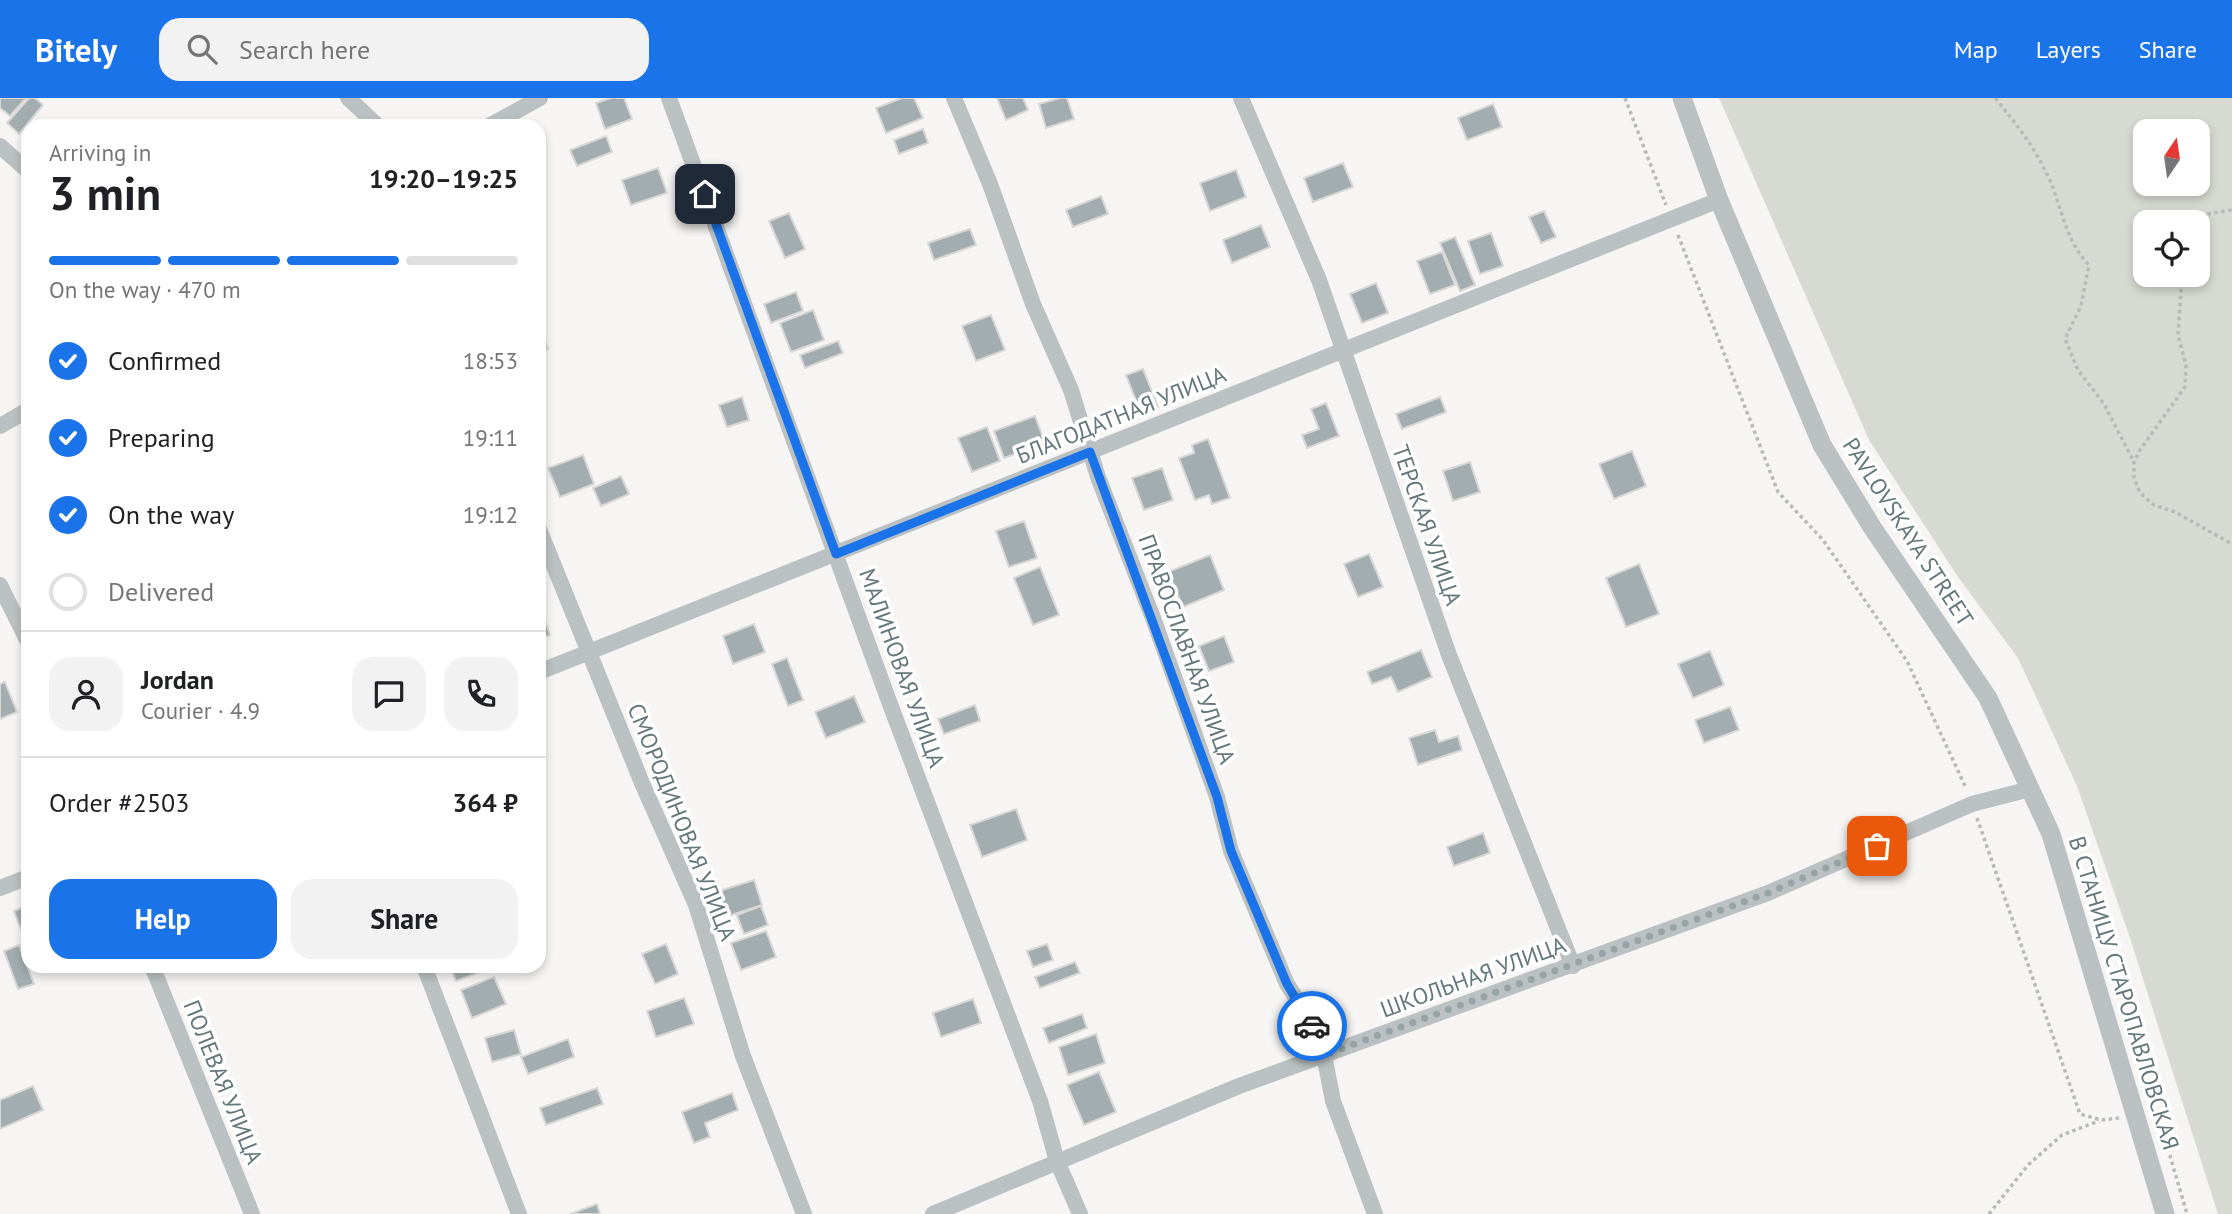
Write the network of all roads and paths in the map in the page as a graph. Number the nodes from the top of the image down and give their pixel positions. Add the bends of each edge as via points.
1 (348, 98) edge
2 (540, 98) edge
3 (669, 98) edge
4 (954, 98) edge
5 (1241, 98) edge
6 (1625, 98) edge
7 (1682, 98) edge
8 (1995, 98) edge
9 (370, 119) edge
10 (502, 119) edge
11 (0, 146) edge
12 (21, 165) edge
13 (1719, 200) junction
14 (2232, 210) edge
15 (2210, 214) edge
16 (1672, 219) junction
17 (2181, 287) edge
18 (1343, 351) junction
19 (21, 414) edge
20 (0, 426) edge
21 (1090, 452) junction
22 (2134, 462) junction
23 (2232, 544) edge
24 (546, 547) edge
25 (836, 554) junction
26 (0, 585) edge
27 (21, 628) edge
28 (588, 653) junction
29 (546, 669) edge
30 (2030, 789) junction
31 (1972, 804) junction
32 (21, 880) edge
33 (0, 888) edge
34 (1573, 966) junction
35 (155, 973) edge
36 (427, 973) edge
37 (1324, 1055) junction
38 (2136, 1116) junction
39 (2101, 1120) junction
40 (1057, 1161) junction
41 (252, 1214) edge
42 (519, 1214) edge
43 (804, 1214) edge
44 (933, 1214) edge
45 (1080, 1214) edge
46 (1375, 1214) edge
47 (1989, 1214) edge
48 (2165, 1214) edge
49 (2187, 1214) edge

1 - 9 street
2 - 10 street
3 - 25 street, МАЛИНОВАЯ УЛИЦА
4 - 21 street, ПРАВОСЛАВНАЯ УЛИЦА via 1071,390
5 - 18 street, ТЕРСКАЯ УЛИЦА via 1319,279
6 - 16 path
7 - 13 street, PAVLOVSKAYA STREET
8 - 22 path via 2027,136 2076,252 2089,265 2081,306 2065,339 2078,370 2104,404
11 - 12 street
13 - 16 street, БЛАГОДАТНАЯ УЛИЦА
13 - 30 street, PAVLOVSKAYA STREET via 1822,445 1871,527 1987,698
14 - 15 path
16 - 18 street, БЛАГОДАТНАЯ УЛИЦА
16 - 31 path via 1778,492 1823,540 1907,661
17 - 22 path via 2178,335 2186,365 2185,387
18 - 21 street, БЛАГОДАТНАЯ УЛИЦА
18 - 34 street, ТЕРСКАЯ УЛИЦА via 1449,655
19 - 20 street
21 - 25 street, БЛАГОДАТНАЯ УЛИЦА
21 - 37 street, ПРАВОСЛАВНАЯ УЛИЦА via 1217,797 1231,851 1287,984
22 - 23 path via 2140,494
24 - 28 street, СМОРОДИНОВАЯ УЛИЦА
25 - 28 street, БЛАГОДАТНАЯ УЛИЦА
25 - 40 street, МАЛИНОВАЯ УЛИЦА via 1040,1101
26 - 27 street
28 - 29 street, БЛАГОДАТНАЯ УЛИЦА
28 - 43 street, СМОРОДИНОВАЯ УЛИЦА via 696,905 743,1056
30 - 31 street, ШКОЛЬНАЯ УЛИЦА
30 - 38 street, В СТАНИЦУ СТАРОПАВЛОВСКАЯ via 2051,834
31 - 34 street, ШКОЛЬНАЯ УЛИЦА via 1768,893
31 - 39 path via 2080,1114
32 - 33 street
34 - 37 street, ШКОЛЬНАЯ УЛИЦА
35 - 41 street, ПОЛЕВАЯ УЛИЦА
36 - 42 street
37 - 40 street, ШКОЛЬНАЯ УЛИЦА
37 - 46 street, ПРАВОСЛАВНАЯ УЛИЦА via 1333,1101
38 - 39 path
38 - 48 street, В СТАНИЦУ СТАРОПАВЛОВСКАЯ
38 - 49 path via 2157,1111
39 - 47 path via 2062,1135 2028,1166
40 - 44 street, ШКОЛЬНАЯ УЛИЦА
40 - 45 street, МАЛИНОВАЯ УЛИЦА

